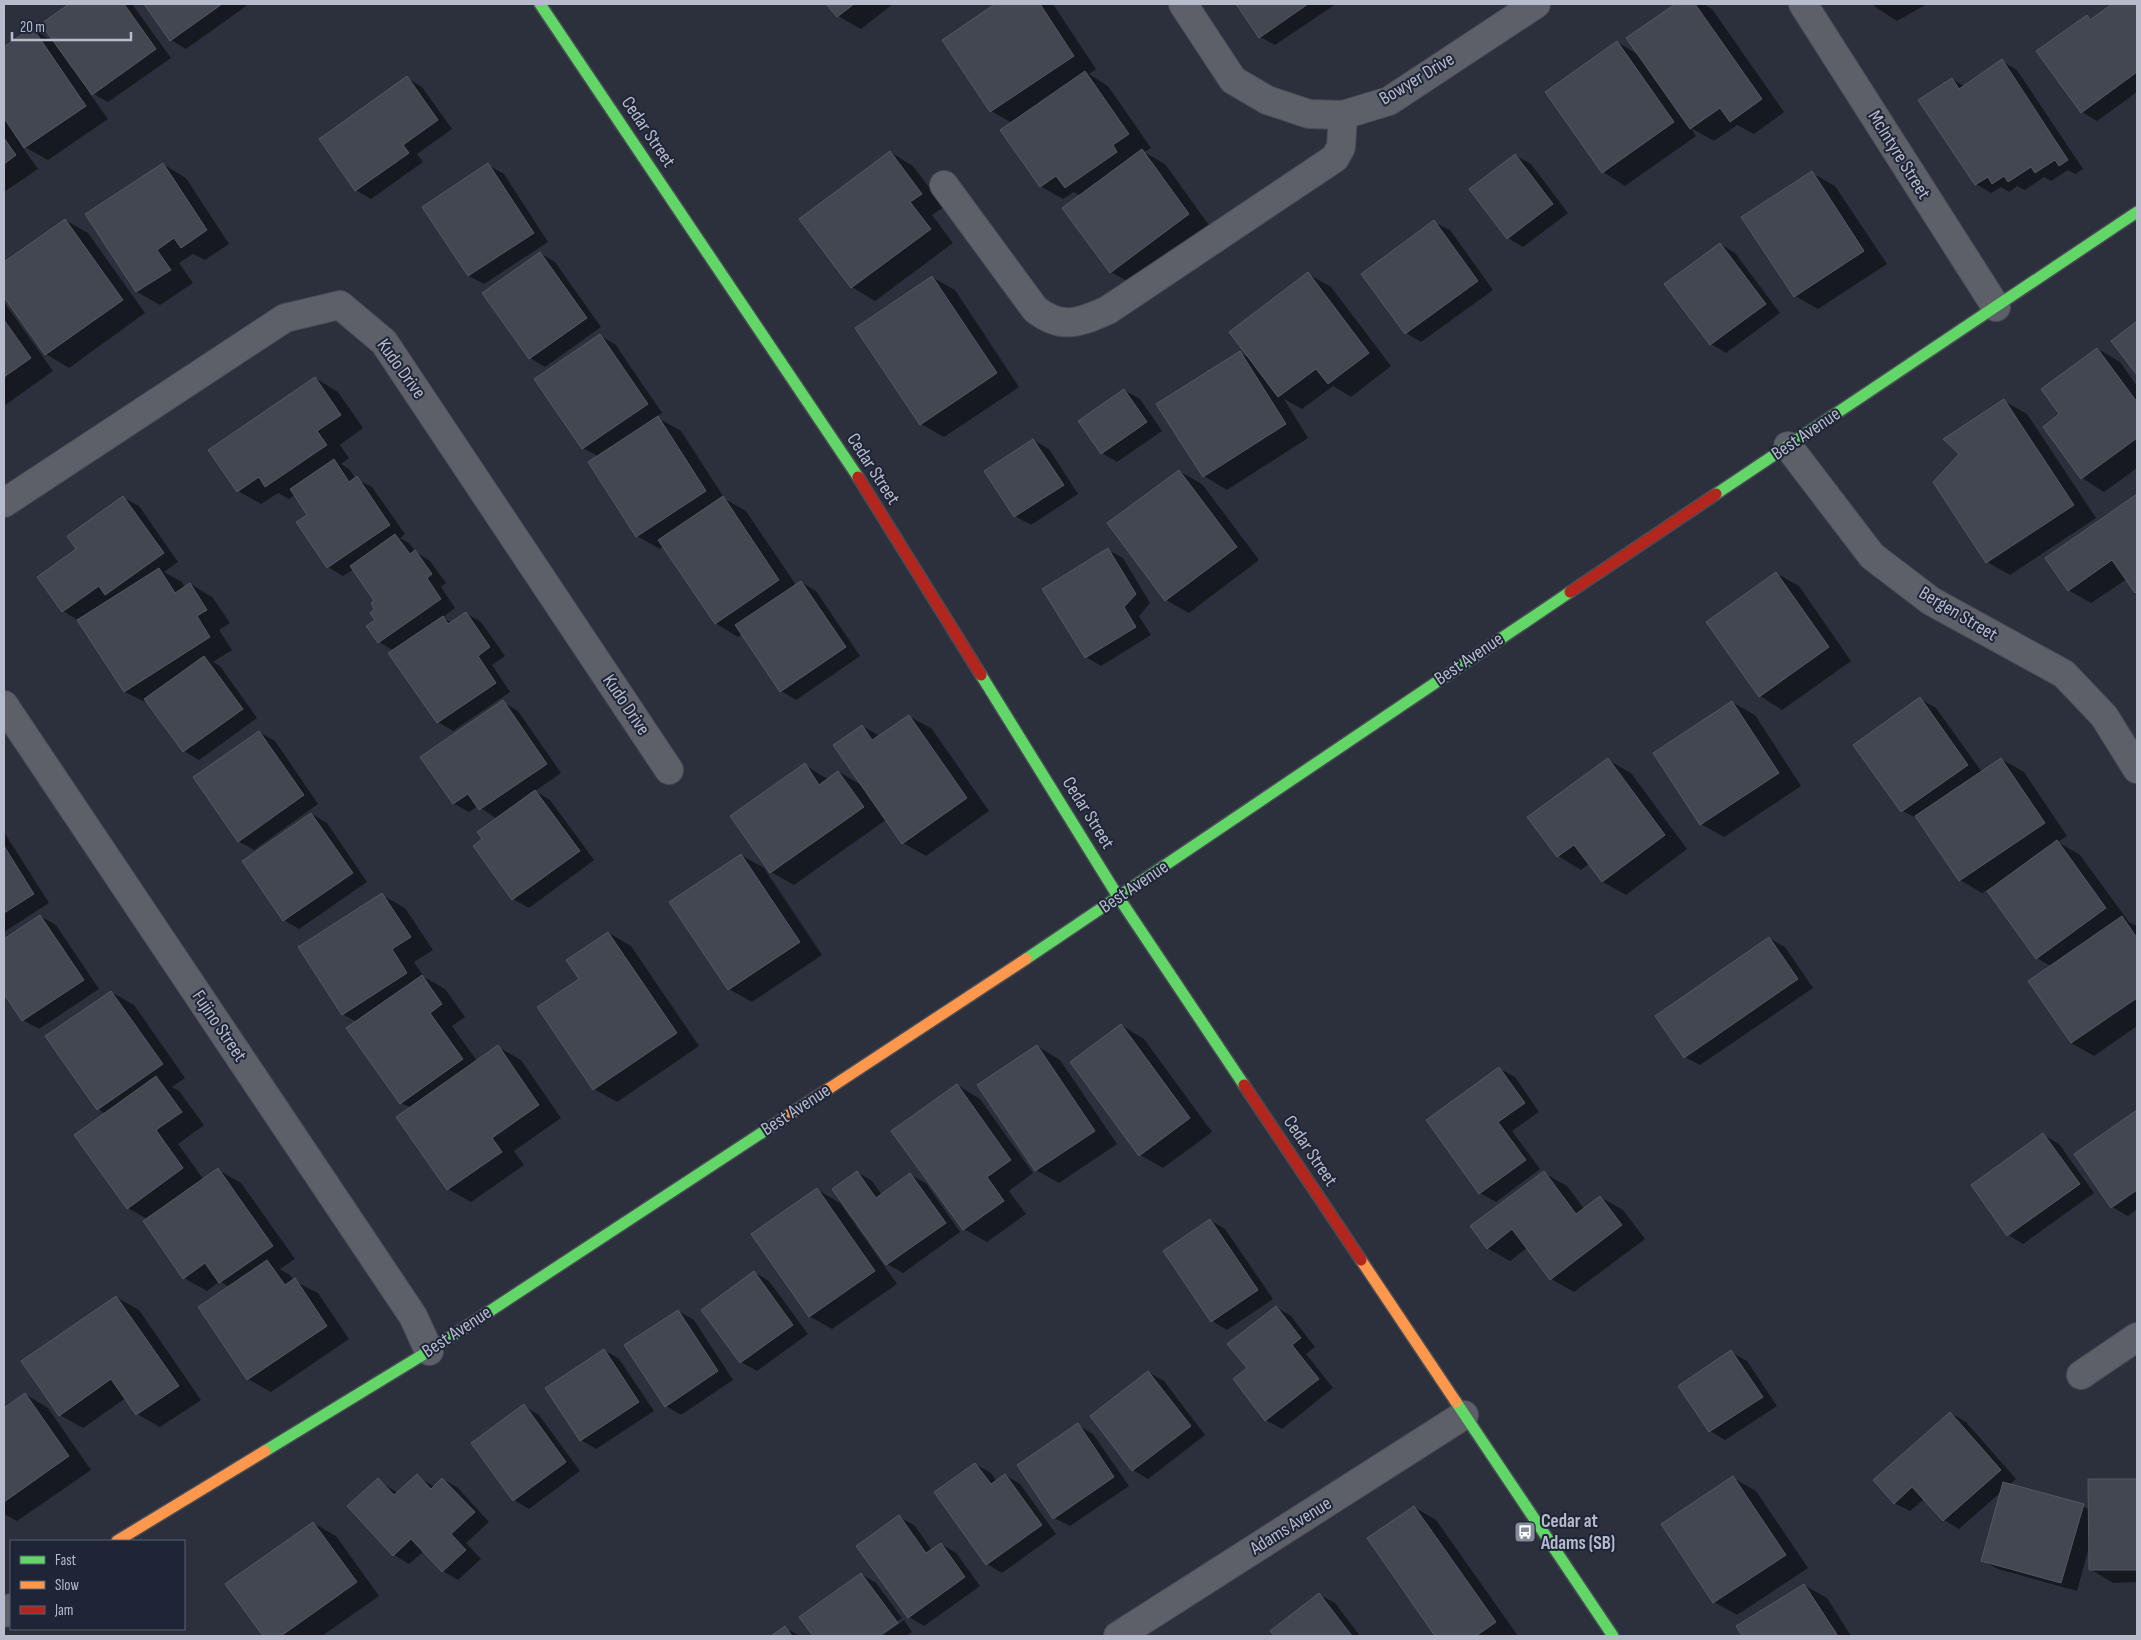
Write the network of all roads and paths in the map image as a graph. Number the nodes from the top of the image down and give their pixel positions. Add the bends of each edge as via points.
1 (540, 4) edge
2 (1183, 4) edge
3 (1536, 4) edge
4 (1803, 4) edge
5 (1344, 115) junction
6 (944, 185) dead end
7 (2137, 212) edge
8 (1996, 307) junction
9 (1788, 446) junction
10 (4, 503) edge
11 (4, 705) edge
12 (2137, 769) edge
13 (669, 770) dead end
14 (1119, 898) junction
15 (2137, 1337) edge
16 (429, 1351) junction
17 (2081, 1375) dead end
18 (1464, 1415) junction
19 (119, 1540) edge
20 (1118, 1636) edge
21 (1613, 1636) edge

1 - 14 street, Cedar Street via 849,462
2 - 5 street, Bowyer Drive via 1233,80 1267,100 1309,114
3 - 5 street, Bowyer Drive via 1388,100
4 - 8 street, McIntyre Street
5 - 6 street via 1341,148 1335,158 1108,310 1073,322 1048,320 1035,309
7 - 8 street, Best Avenue
8 - 9 street, Best Avenue
9 - 12 street, Bergen Street via 1872,556 1931,601 2064,674 2104,716
9 - 14 street, Best Avenue via 1412,697
10 - 13 street, Kudo Drive via 285,318 340,304 384,342
11 - 16 street, Fujino Street via 413,1316
14 - 16 street, Best Avenue
14 - 18 street, Cedar Street
15 - 17 street
16 - 19 street, Best Avenue
18 - 20 street, Adams Avenue
18 - 21 street, Cedar Street

